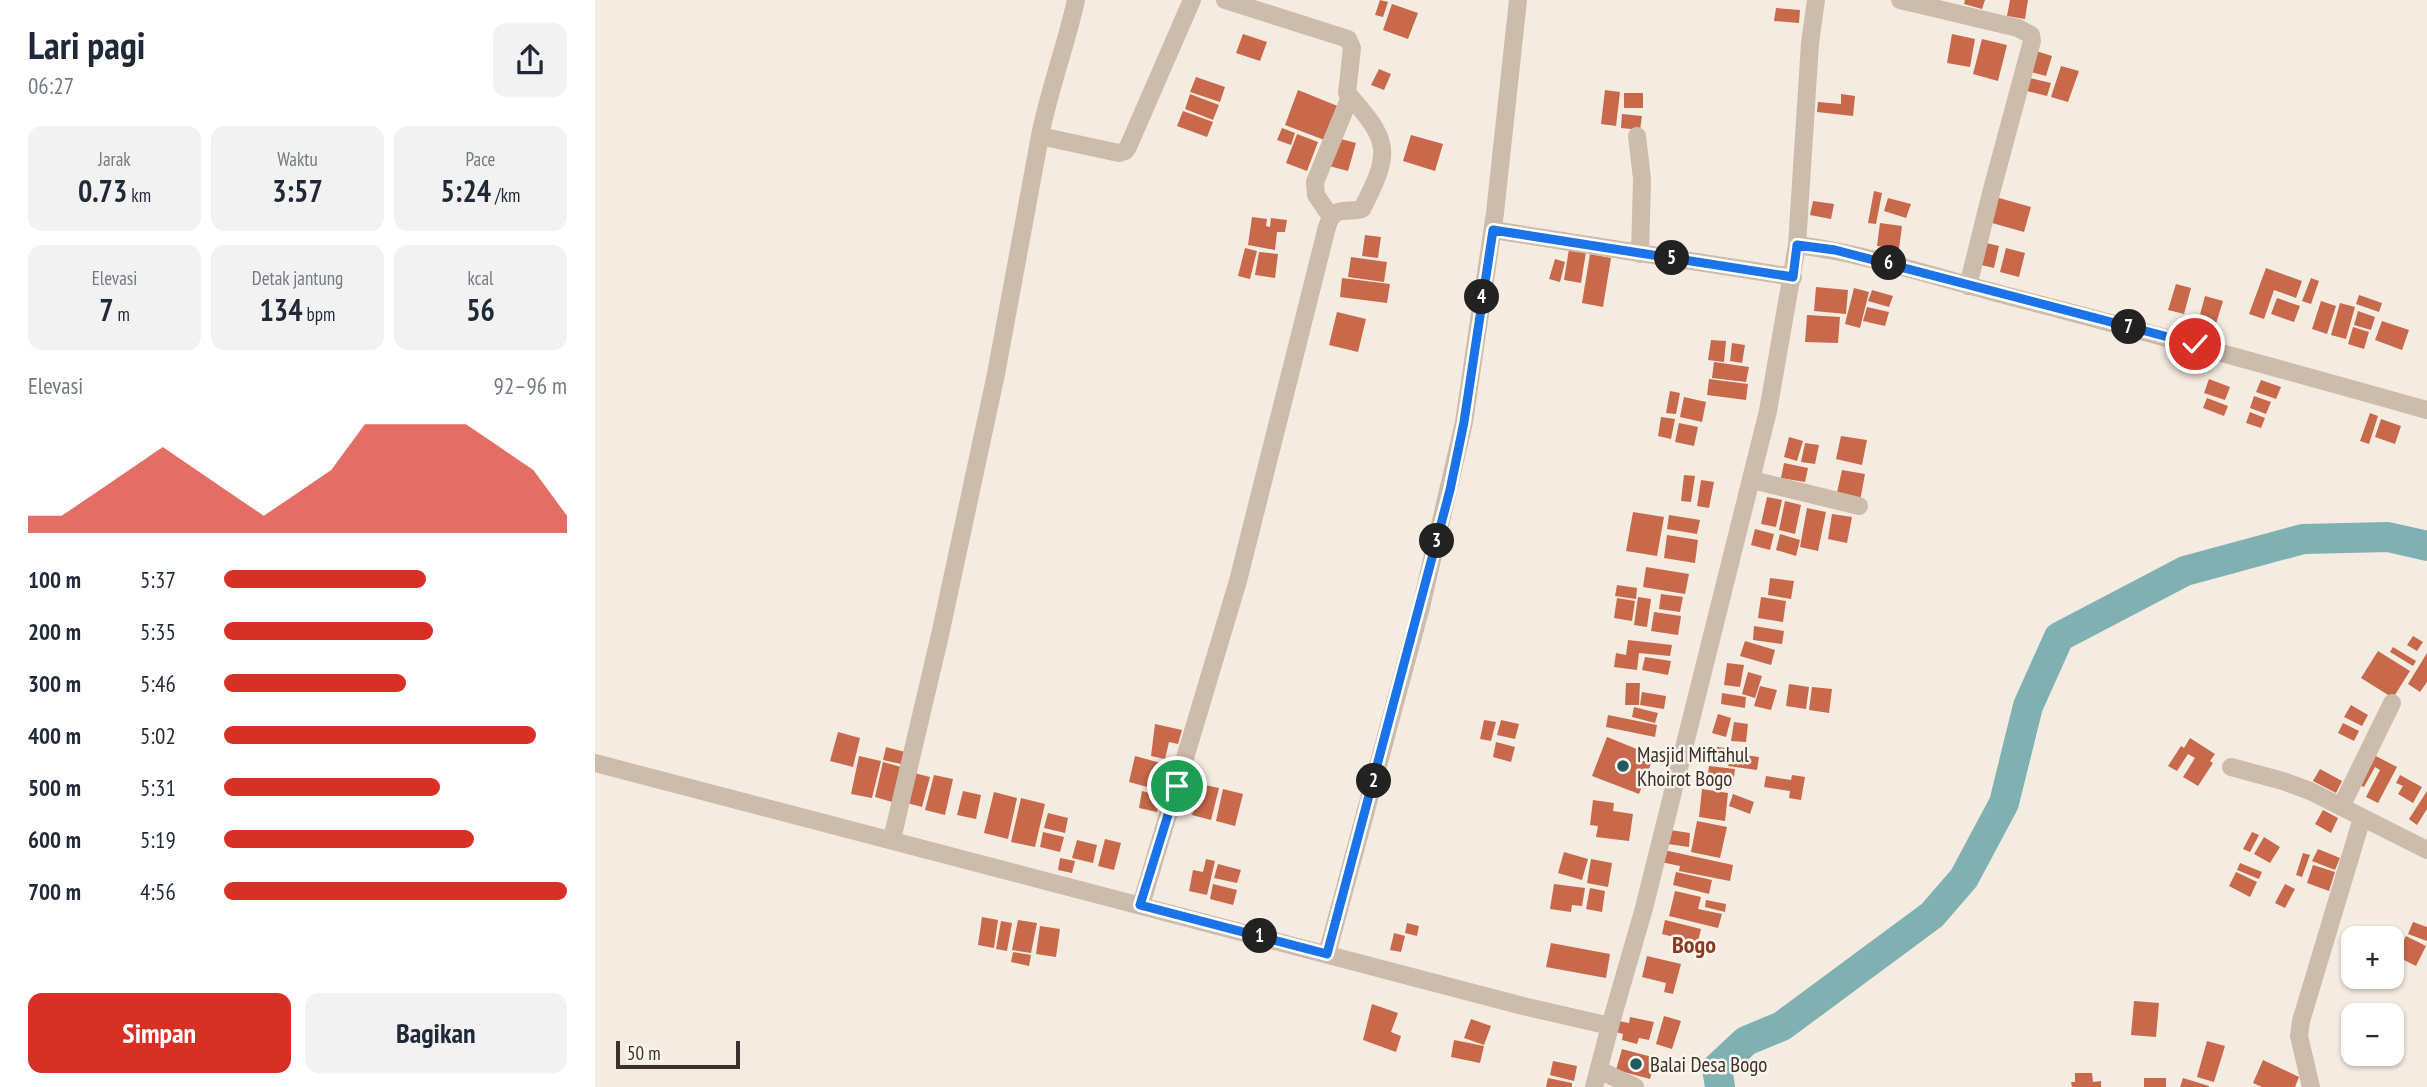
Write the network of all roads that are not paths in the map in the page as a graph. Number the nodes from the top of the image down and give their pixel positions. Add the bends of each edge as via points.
1 (1076, 0) edge
2 (1192, 0) edge
3 (1225, 0) edge
4 (1518, 0) edge
5 (1816, 0) edge
6 (1900, 0) edge
7 (1350, 97) junction
8 (1039, 136) junction
9 (1637, 136) dead end
10 (1331, 217) junction
11 (1493, 230) junction
12 (1797, 245) junction
13 (1640, 254) junction
14 (1793, 277) junction
15 (1969, 286) junction
16 (2427, 410) edge
17 (1752, 480) junction
18 (1859, 506) dead end
19 (2392, 703) dead end
20 (595, 763) edge
21 (2231, 767) dead end
22 (2341, 807) junction
23 (2362, 818) junction
24 (892, 839) junction
25 (2427, 850) edge
26 (1140, 905) junction
27 (1327, 954) junction
28 (1610, 1026) junction
29 (1596, 1078) edge
30 (1635, 1087) edge
31 (2311, 1087) edge

1 - 8 street
2 - 8 street via 1125,151
3 - 7 street via 1348,39 1352,48 1346,86
4 - 11 street
5 - 12 street
6 - 15 street via 2010,26 2031,36
7 - 10 street via 1315,182 1317,195
7 - 10 street via 1382,140 1380,170 1362,209 1339,210
8 - 24 street via 996,374
9 - 13 street via 1642,179
10 - 26 street via 1238,581
11 - 13 street
11 - 27 street via 1450,490
12 - 14 street
12 - 15 street via 1857,254
13 - 14 street
14 - 17 street
15 - 16 street
17 - 18 street
17 - 28 street
19 - 22 street
20 - 24 street
21 - 22 street via 2311,791
22 - 23 street
23 - 25 street
23 - 31 street via 2301,1021 2299,1036
24 - 26 street
26 - 27 street
27 - 28 street
28 - 29 street
29 - 30 street

